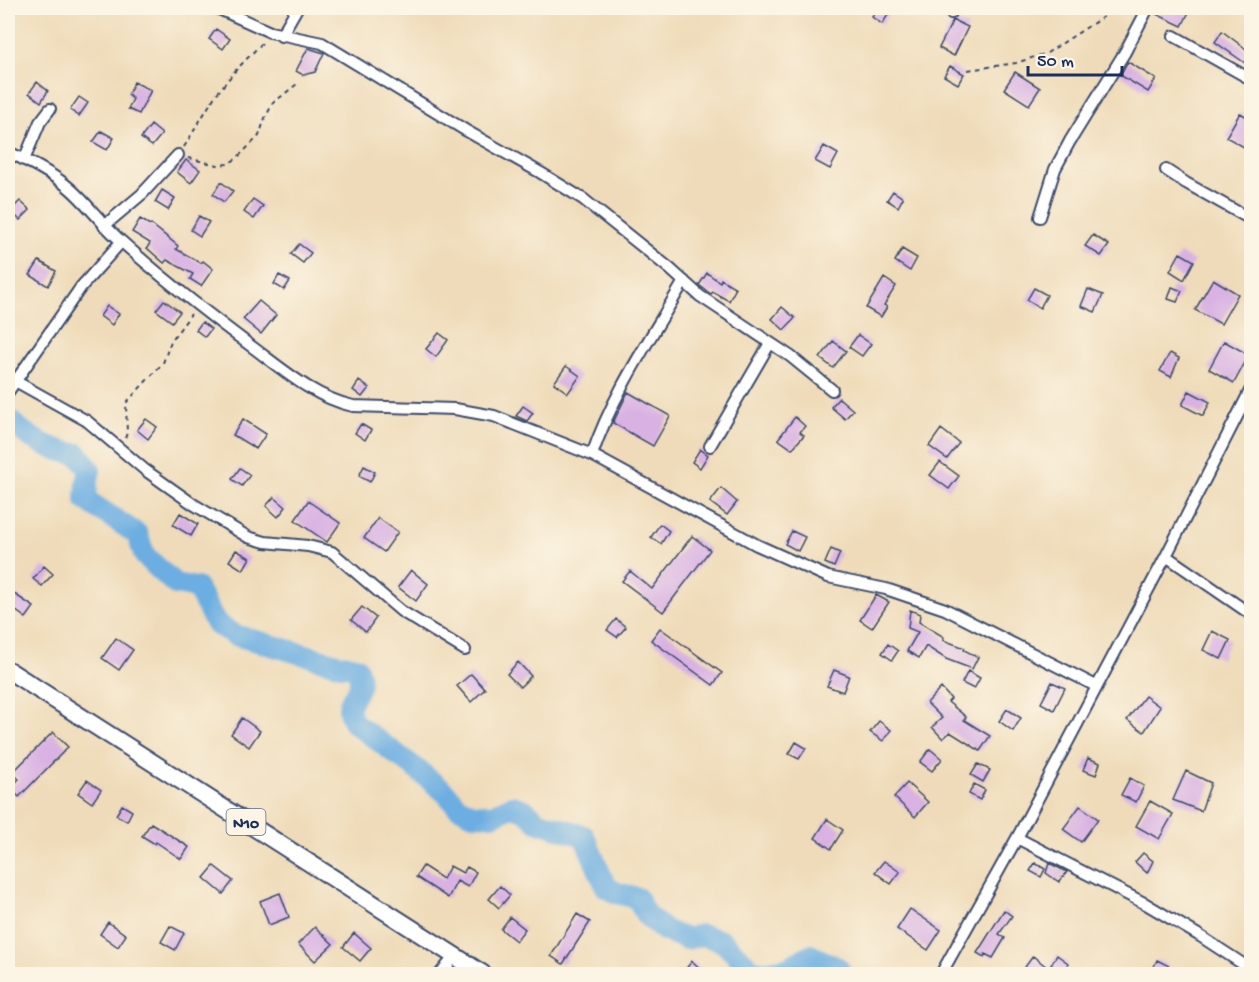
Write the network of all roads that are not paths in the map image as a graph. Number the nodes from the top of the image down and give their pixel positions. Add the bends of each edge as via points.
1 (217, 8) edge
2 (297, 8) edge
3 (1148, 8) edge
4 (276, 34) junction
5 (1174, 36) dead end
6 (1251, 80) edge
7 (50, 110) dead end
8 (8, 152) edge
9 (178, 155) road end
10 (24, 159) junction
11 (1166, 170) dead end
12 (1040, 217) dead end
13 (1251, 220) edge
14 (104, 226) junction
15 (121, 242) junction
16 (684, 281) junction
17 (770, 343) junction
18 (11, 379) edge
19 (1251, 387) edge
20 (832, 390) dead end
21 (8, 392) edge
22 (1248, 403) edge
23 (710, 446) dead end
24 (592, 455) junction
25 (1166, 556) junction
26 (1251, 615) edge
27 (465, 650) dead end
28 (8, 670) edge
29 (1096, 686) junction
30 (1017, 838) junction
31 (455, 956) junction
32 (1251, 970) edge
33 (440, 975) edge
34 (483, 975) edge
35 (941, 975) edge

1 - 4 street
2 - 4 street
3 - 12 street via 1055,169
4 - 16 street via 322,43 541,172 583,199
5 - 6 street
7 - 10 street via 40,122
8 - 10 street
9 - 14 street via 142,194
10 - 14 street via 68,187
11 - 13 street
14 - 15 street
15 - 18 street via 81,287
15 - 24 street via 281,369 338,403 480,413
16 - 17 street
16 - 24 street via 620,389
17 - 20 street
17 - 23 street
18 - 21 street
18 - 27 street via 87,421 193,504 248,537 332,552 401,611
19 - 22 street
22 - 25 street
24 - 29 street via 758,545 828,577 886,589 945,609
25 - 26 street
25 - 29 street
28 - 31 main road, N10
29 - 30 street
30 - 32 street via 1146,904
30 - 35 street
31 - 33 street
31 - 34 main road, N10

